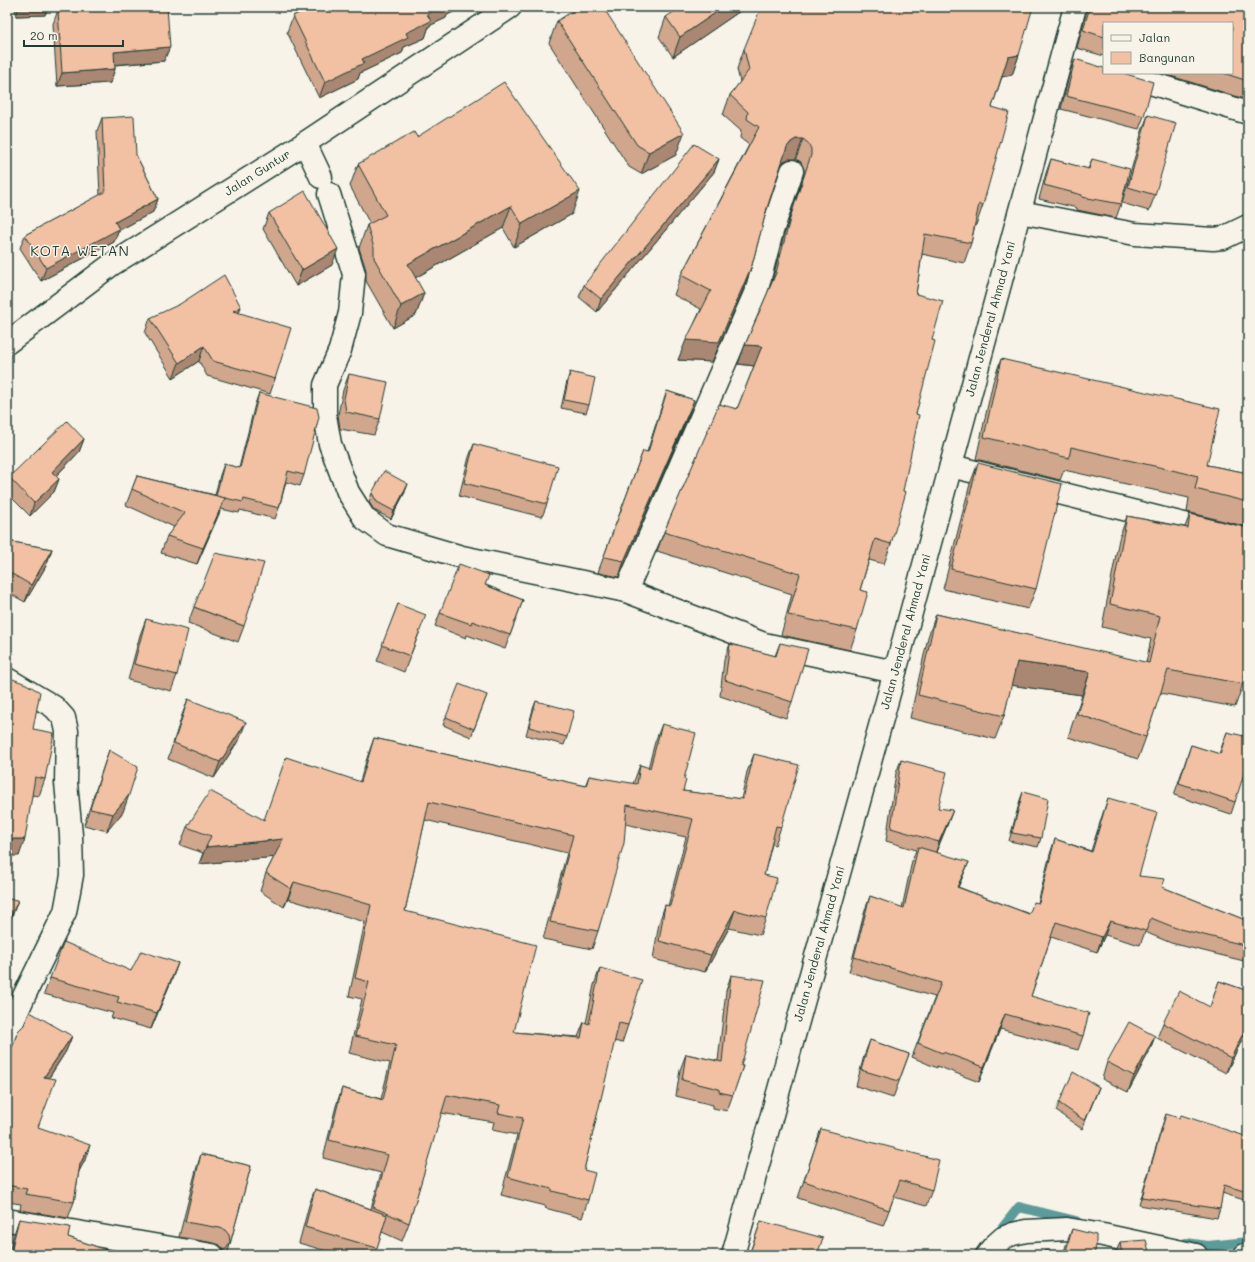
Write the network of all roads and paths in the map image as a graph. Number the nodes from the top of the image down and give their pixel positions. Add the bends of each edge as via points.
1 (510, 7) edge
2 (1075, 7) edge
3 (1062, 56) junction
4 (1095, 66) edge
5 (1121, 74) edge
6 (1248, 113) edge
7 (305, 143) junction
8 (792, 171) dead end
9 (1020, 212) junction
10 (1248, 226) edge
11 (7, 343) edge
12 (950, 466) junction
13 (1248, 540) edge
14 (626, 591) junction
15 (895, 672) junction
16 (7, 679) edge
17 (7, 1035) edge
18 (7, 1220) edge
19 (1248, 1254) edge
20 (212, 1255) edge
21 (733, 1255) edge
22 (987, 1255) edge
23 (1196, 1255) edge
24 (1245, 1255) edge

1 - 7 street, Jalan Guntur
2 - 3 street, Jalan Jenderal Ahmad Yani
3 - 4 street
3 - 9 street, Jalan Jenderal Ahmad Yani
5 - 6 street
7 - 11 street, Jalan Guntur via 111,265
7 - 14 street via 325,185 354,274 350,312 340,350 325,385 325,414 330,444 348,492 365,519 387,535 462,557
8 - 14 street via 772,231 757,289
9 - 10 street via 1135,234 1213,239 1223,238
9 - 12 street, Jalan Jenderal Ahmad Yani
12 - 13 street
12 - 15 street, Jalan Jenderal Ahmad Yani
14 - 15 street via 764,644
15 - 21 street, Jalan Jenderal Ahmad Yani
16 - 17 street via 54,706 64,718 67,731 66,783 72,875 65,912
18 - 20 street
19 - 24 street
22 - 23 street via 1003,1238 1013,1234 1067,1229

